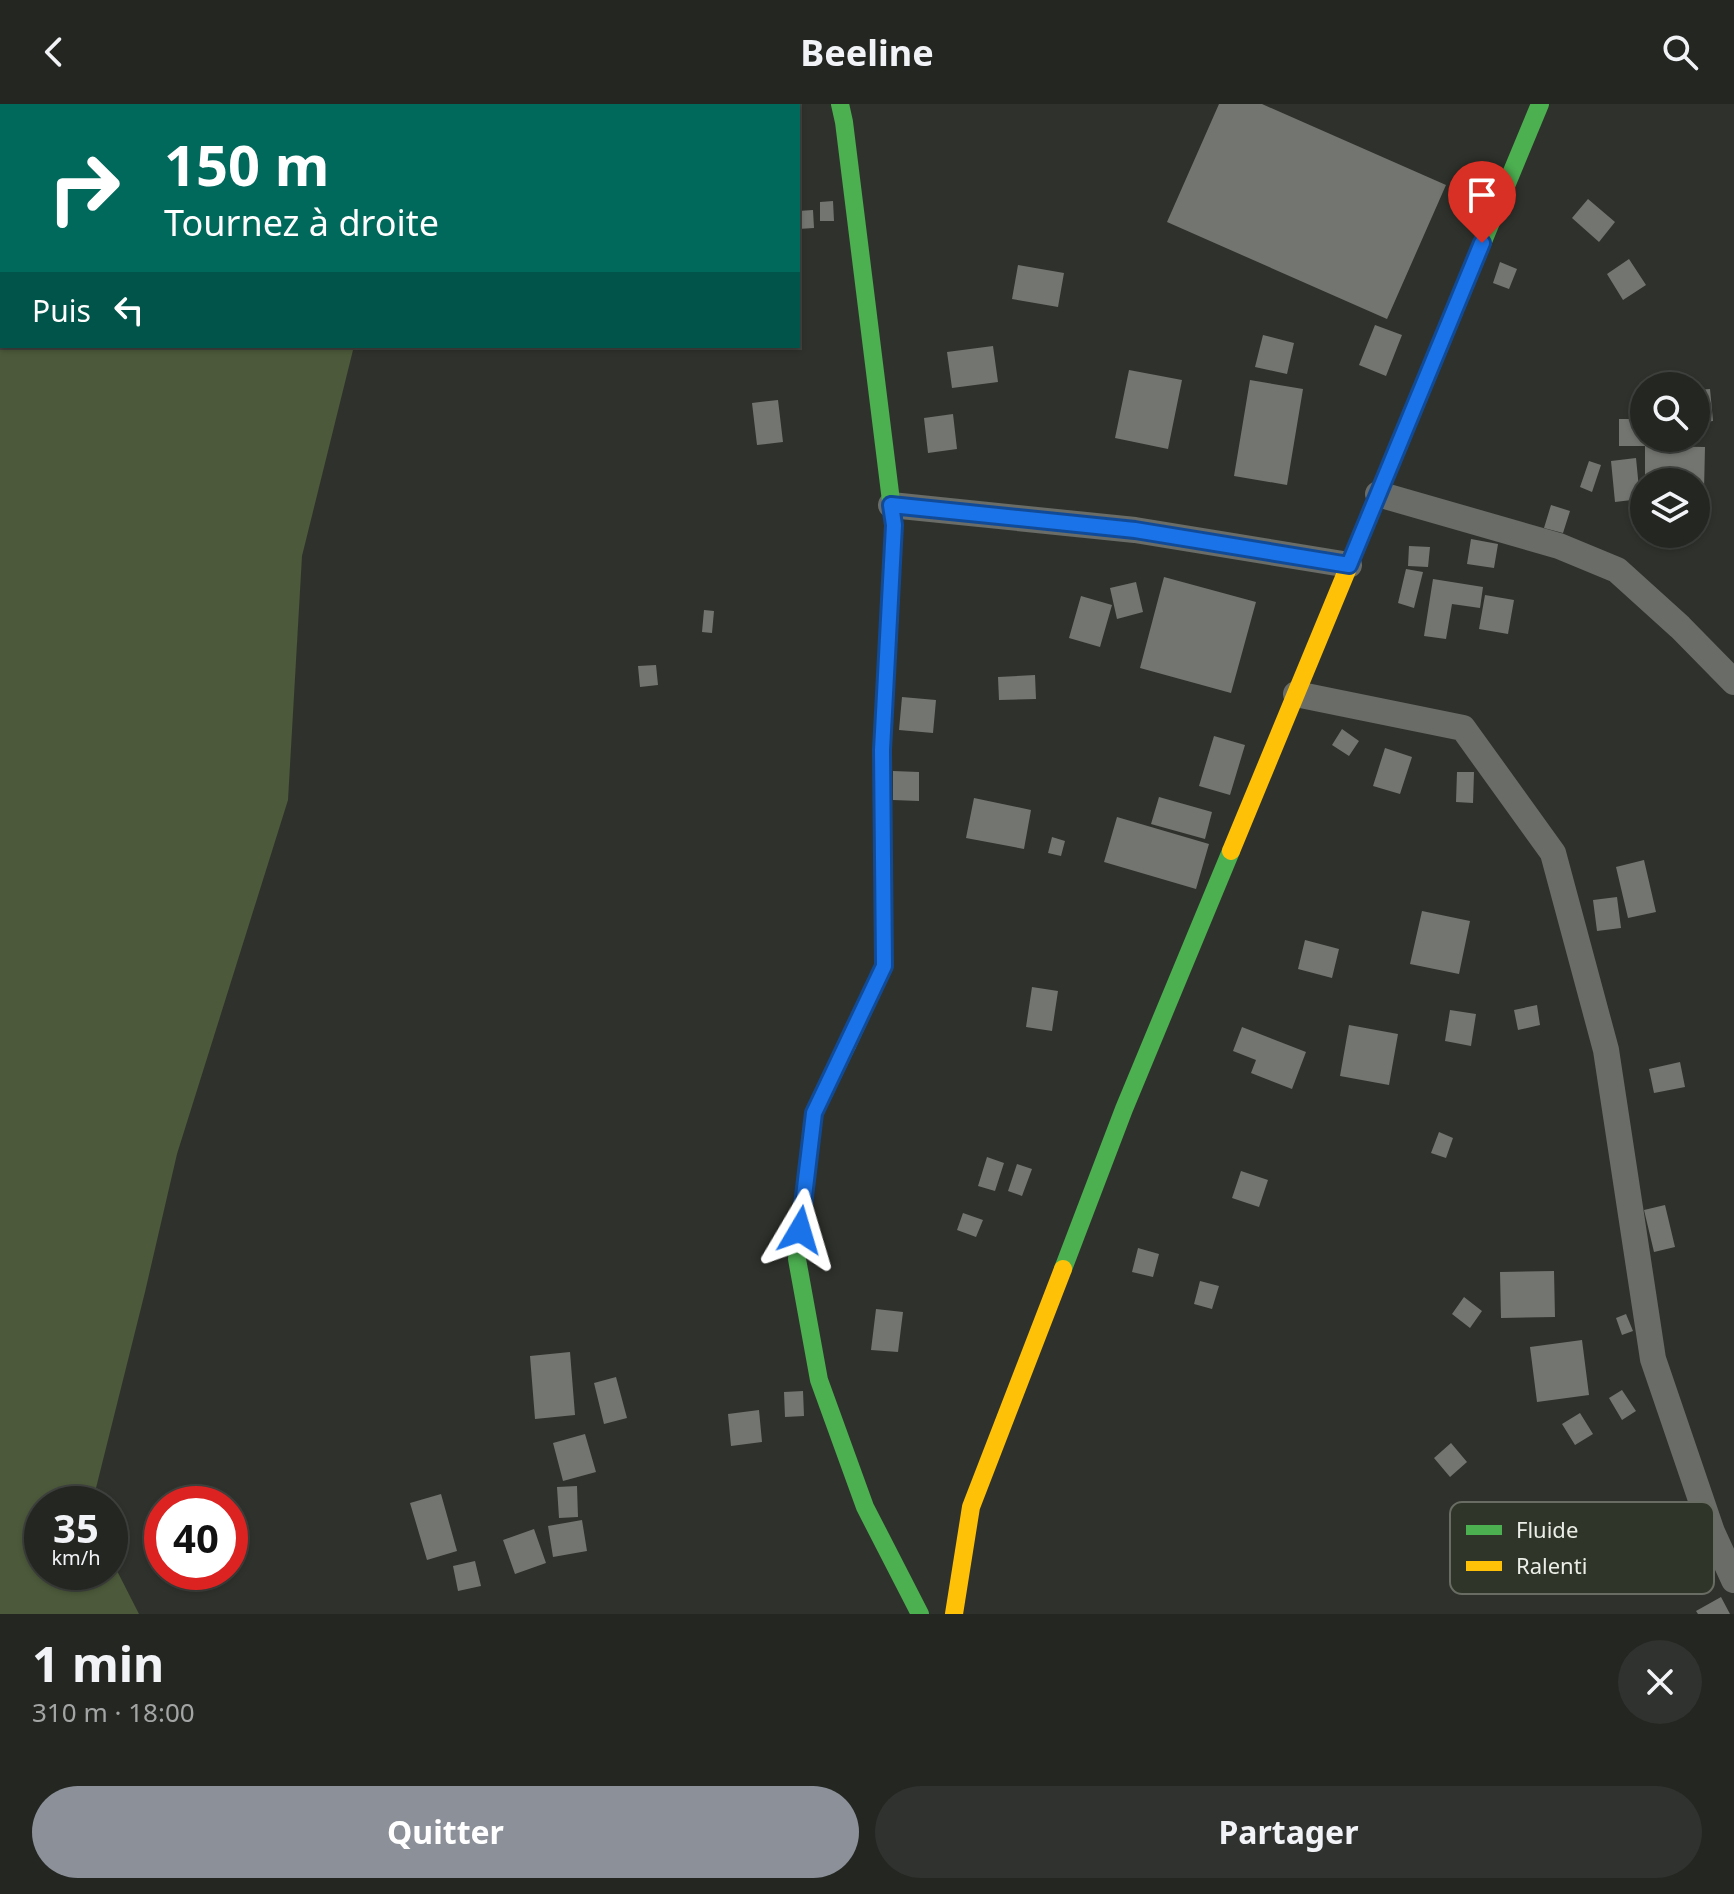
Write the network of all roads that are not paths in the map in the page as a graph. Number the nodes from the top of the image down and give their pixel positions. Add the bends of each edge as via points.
1 (840, 104) edge
2 (1540, 104) edge
3 (1378, 494) junction
4 (891, 505) junction
5 (1349, 565) junction
6 (1734, 682) edge
7 (1296, 694) junction
8 (1702, 1502) edge
9 (1714, 1536) edge
10 (1734, 1580) edge
11 (920, 1614) edge
12 (954, 1614) edge

1 - 4 street
2 - 3 street
3 - 5 street
3 - 6 street via 1559,546 1617,570
4 - 5 street via 1135,530
4 - 11 street via 882,750 884,966 814,1113 797,1259 819,1380 865,1507
5 - 7 street
7 - 8 street via 1463,728 1553,853 1606,1050 1653,1359
7 - 12 street via 1124,1109 971,1507
9 - 10 street

